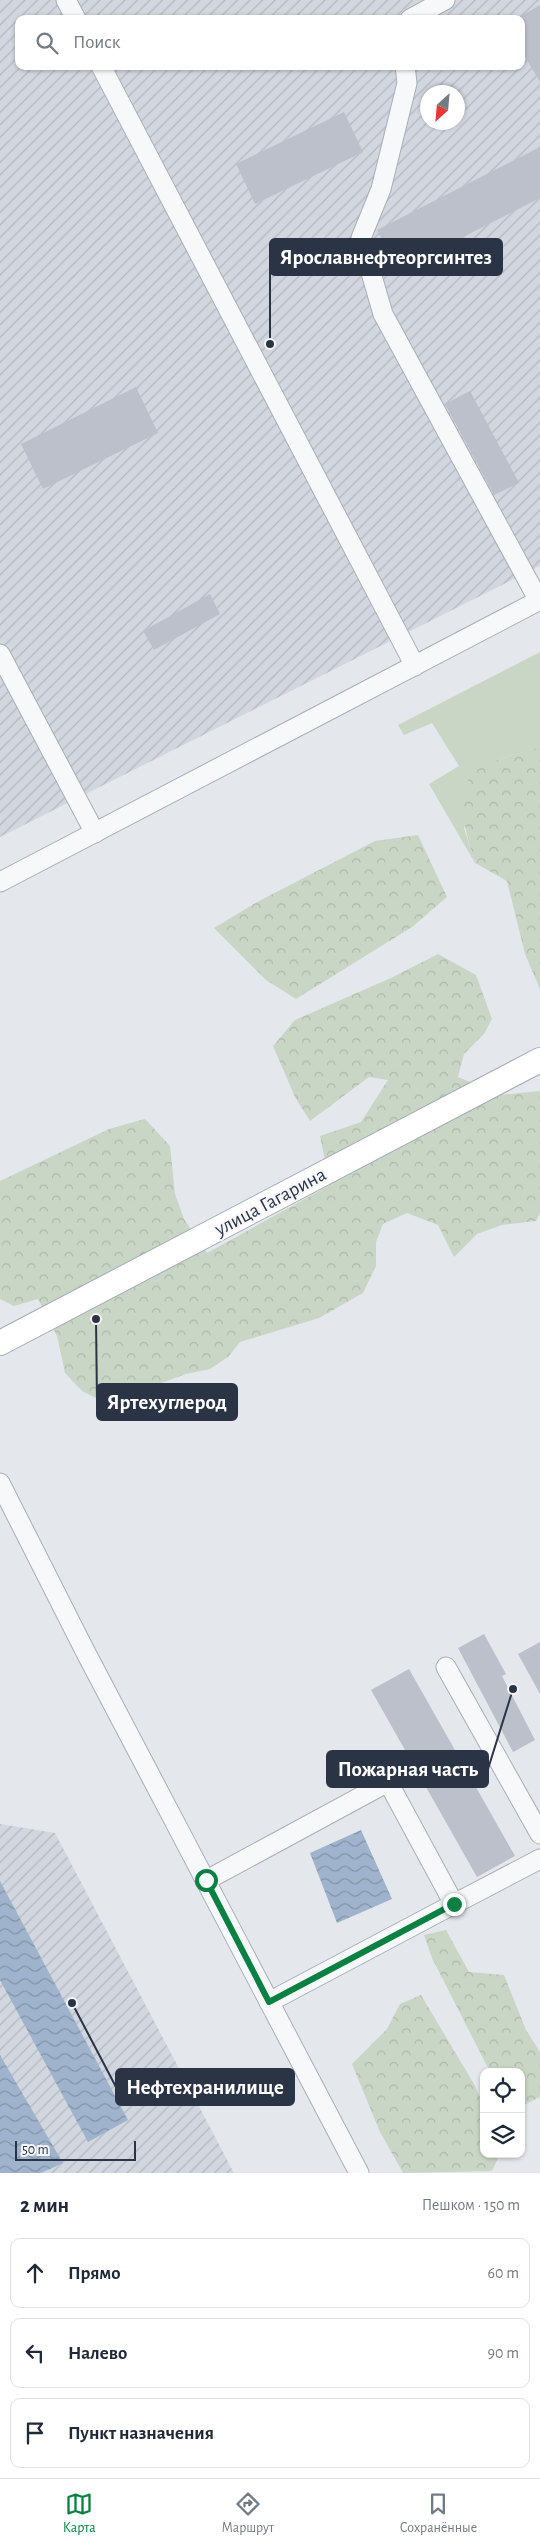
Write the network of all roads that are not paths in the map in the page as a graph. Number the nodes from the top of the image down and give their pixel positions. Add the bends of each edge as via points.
1 (66, 0) edge
2 (445, 0) edge
3 (74, 15) edge
4 (417, 15) edge
5 (103, 70) edge
6 (405, 70) edge
7 (540, 600) edge
8 (0, 654) edge
9 (415, 666) junction
10 (95, 832) junction
11 (0, 882) edge
12 (540, 1060) edge
13 (0, 1343) edge
14 (0, 1483) edge
15 (446, 1667) dead end
16 (540, 1834) edge
17 (540, 1859) edge
18 (206, 1880) junction
19 (454, 1904) junction
20 (269, 2002) junction
21 (359, 2173) edge

1 - 3 street
2 - 4 street
5 - 9 street
6 - 7 street via 407,83 381,189 361,238 383,314
7 - 9 street
8 - 10 street
9 - 10 street
10 - 11 street
12 - 13 main road, улица Гагарина
14 - 18 street
15 - 16 street
17 - 19 street
18 - 19 street via 388,1782
18 - 20 street
19 - 20 street
20 - 21 street

